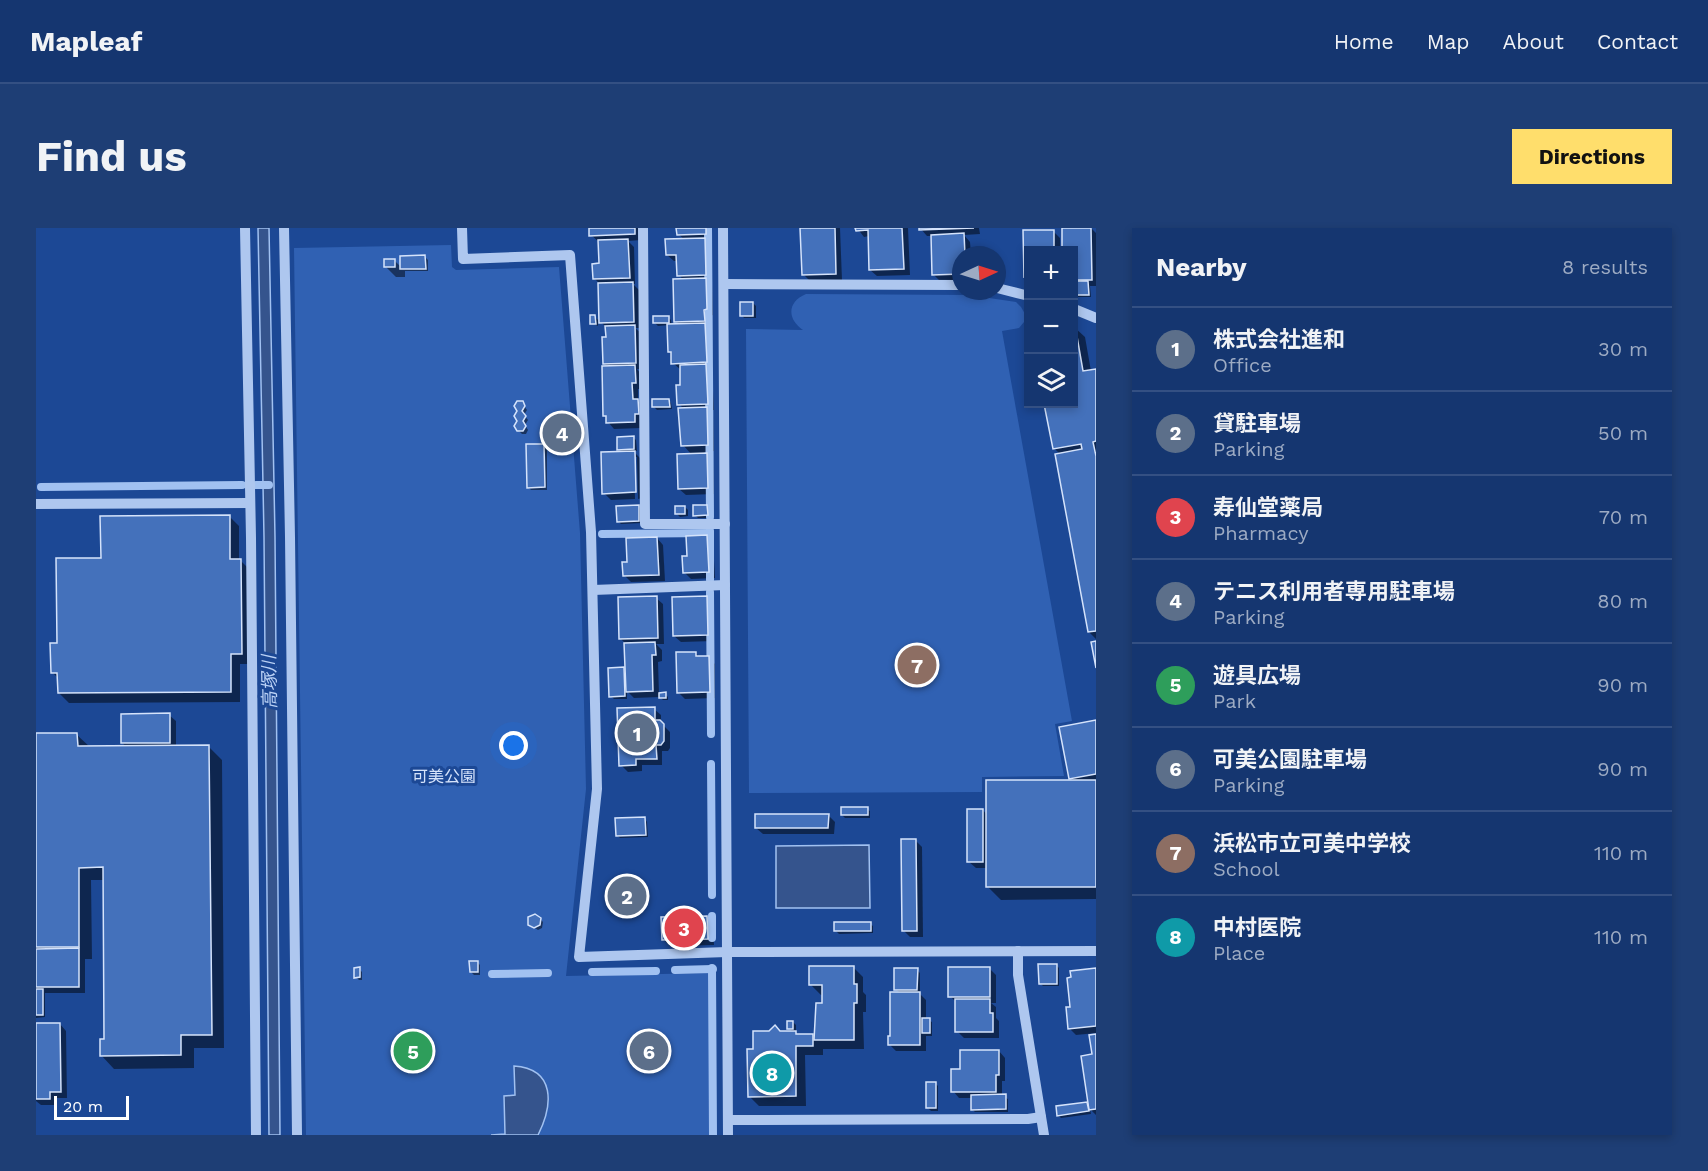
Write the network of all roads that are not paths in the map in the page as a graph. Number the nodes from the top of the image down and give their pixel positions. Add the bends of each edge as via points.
1 (245, 228) edge
2 (284, 228) edge
3 (462, 228) edge
4 (643, 228) edge
5 (723, 228) edge
6 (724, 284) junction
7 (952, 285) edge
8 (1006, 290) edge
9 (1024, 295) edge
10 (1078, 311) edge
11 (1096, 318) edge
12 (250, 503) junction
13 (36, 504) edge
14 (725, 524) junction
15 (725, 585) junction
16 (592, 590) junction
17 (1018, 951) junction
18 (1096, 951) edge
19 (727, 952) junction
20 (1041, 1117) junction
21 (728, 1120) junction
22 (256, 1135) edge
23 (297, 1135) edge
24 (728, 1135) edge
25 (1044, 1135) edge

1 - 12 street
2 - 23 street
3 - 16 street via 463,259 570,255
4 - 14 street via 645,524
5 - 6 street
6 - 7 street
6 - 14 street
8 - 9 street
10 - 11 street
12 - 13 street
12 - 22 street
14 - 15 street
15 - 16 street
15 - 19 street
16 - 19 street via 597,789 579,957
17 - 18 street
17 - 19 street
17 - 20 street via 1018,975
19 - 21 street
20 - 21 street
20 - 25 street
21 - 24 street

